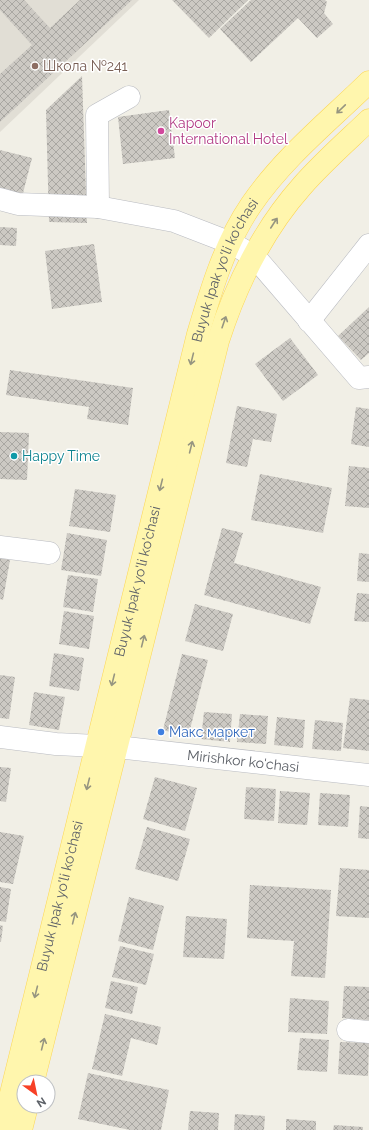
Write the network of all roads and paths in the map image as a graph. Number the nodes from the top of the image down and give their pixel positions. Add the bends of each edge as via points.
1 (369, 82) edge
2 (129, 97) dead end
3 (369, 120) edge
4 (0, 199) edge
5 (98, 207) junction
6 (231, 243) junction
7 (369, 245) edge
8 (254, 256) junction
9 (309, 321) junction
10 (366, 379) edge
11 (0, 547) edge
12 (49, 553) dead end
13 (0, 737) edge
14 (107, 747) junction
15 (369, 775) edge
16 (348, 1030) dead end
17 (369, 1032) edge
18 (35, 1074) edge
19 (25, 1114) edge
20 (2, 1130) edge
21 (21, 1130) edge

1 -> 6 main road, Buyuk Ipak yo'li ko'chasi via 276,173 251,206
2 - 5 street via 97,116
8 -> 3 main road, Buyuk Ipak yo'li ko'chasi via 283,209 301,187
4 - 5 street via 18,204
5 - 6 street via 174,221
6 - 8 street
6 -> 14 main road, Buyuk Ipak yo'li ko'chasi via 212,289 198,334
7 - 9 street
8 - 9 street
14 -> 8 main road, Buyuk Ipak yo'li ko'chasi via 218,341 233,297
9 - 10 street
11 - 12 street
13 - 14 street, Mirishkor ko'chasi
14 - 15 street, Mirishkor ko'chasi
18 -> 14 main road, Buyuk Ipak yo'li ko'chasi
14 -> 20 main road, Buyuk Ipak yo'li ko'chasi
16 - 17 street
19 - 21 main road

